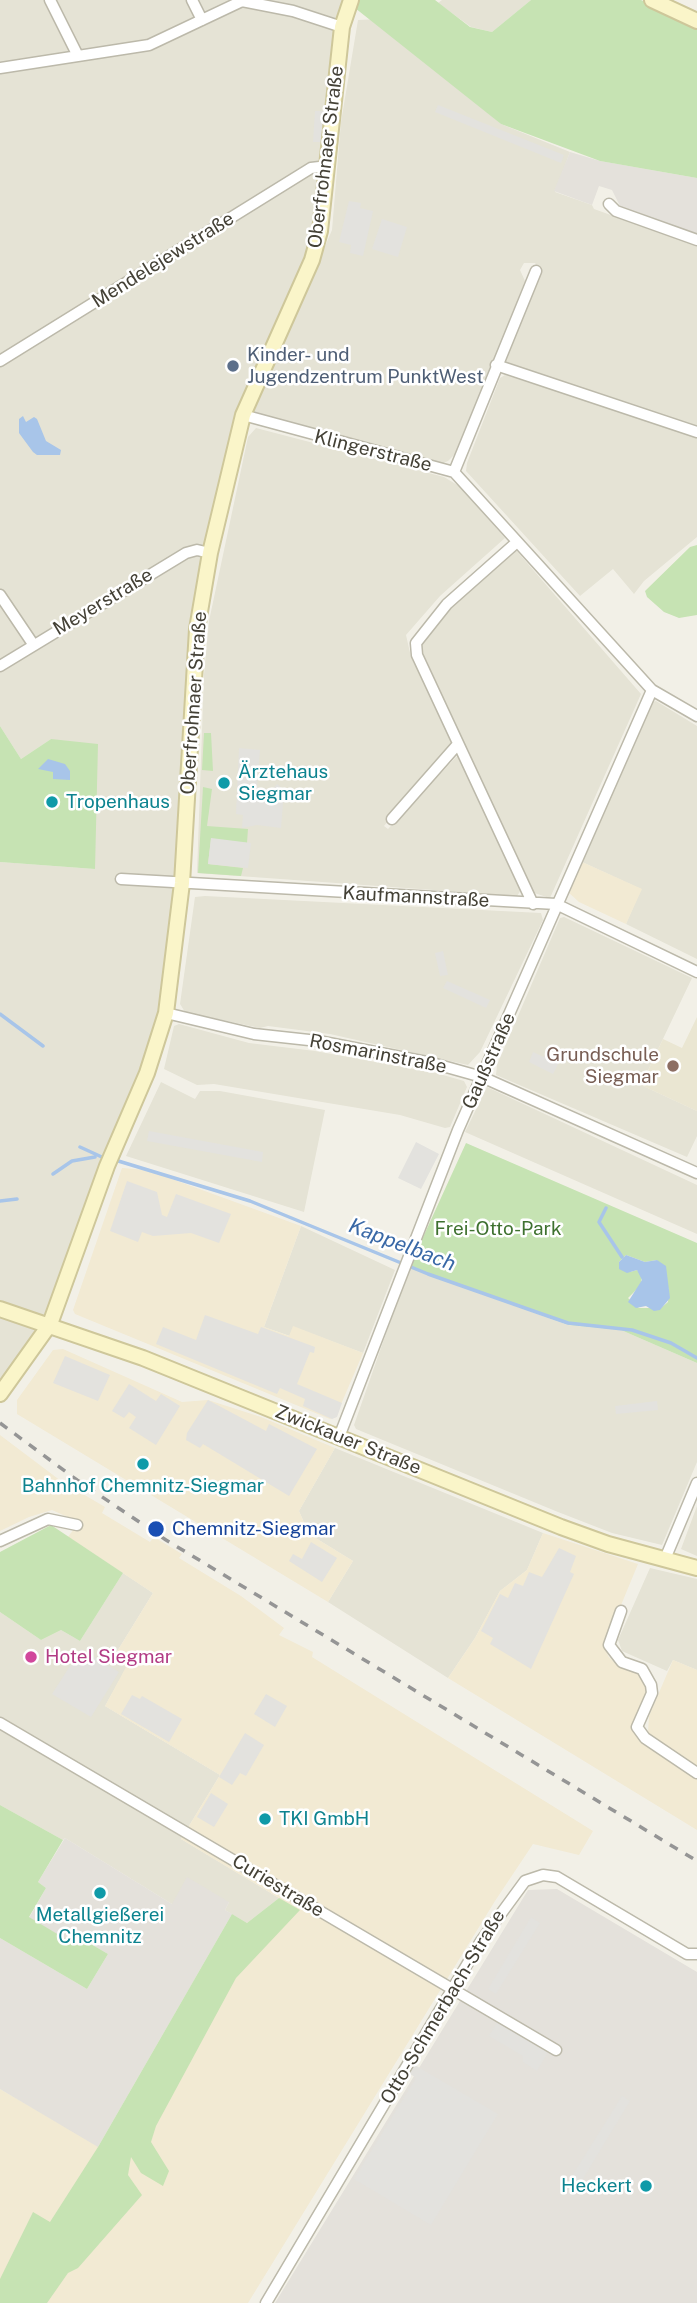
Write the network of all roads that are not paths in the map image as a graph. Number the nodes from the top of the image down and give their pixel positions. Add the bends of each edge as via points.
1 (50, 0) edge
2 (192, 0) edge
3 (351, 0) edge
4 (652, 0) edge
5 (202, 20) junction
6 (697, 21) edge
7 (342, 26) junction
8 (78, 56) junction
9 (0, 68) edge
10 (327, 166) junction
11 (609, 204) dead end
12 (697, 240) edge
13 (536, 271) dead end
14 (0, 361) edge
15 (496, 365) junction
16 (243, 415) junction
17 (697, 432) edge
18 (454, 472) junction
19 (517, 542) junction
20 (210, 553) junction
21 (0, 595) edge
22 (33, 644) junction
23 (0, 666) edge
24 (652, 690) junction
25 (697, 716) edge
26 (458, 744) junction
27 (392, 820) dead end
28 (121, 879) dead end
29 (182, 883) junction
30 (556, 904) junction
31 (533, 905) junction
32 (697, 972) edge
33 (166, 1013) junction
34 (482, 1076) junction
35 (697, 1173) edge
36 (0, 1309) edge
37 (50, 1324) junction
38 (0, 1394) edge
39 (339, 1437) junction
40 (697, 1482) edge
41 (77, 1525) dead end
42 (0, 1541) edge
43 (665, 1559) junction
44 (697, 1568) edge
45 (621, 1611) dead end
46 (0, 1723) edge
47 (697, 1773) edge
48 (697, 1954) edge
49 (453, 1987) junction
50 (556, 2050) dead end
51 (266, 2303) edge

1 - 8 street
2 - 5 street
3 - 7 main road, Oberfrohnaer Straße
4 - 6 main road
5 - 7 street via 242,1
5 - 8 street via 149,45
7 - 10 main road, Oberfrohnaer Straße
8 - 9 street
10 - 14 street, Mendelejewstraße via 311,168
10 - 16 main road, Oberfrohnaer Straße via 312,260
11 - 12 street via 616,211
13 - 15 street
15 - 17 street
15 - 18 street
16 - 18 street, Klingerstraße
16 - 20 main road, Oberfrohnaer Straße
18 - 19 street, Klingerstraße
19 - 24 street, Klingerstraße
19 - 26 street via 447,604 418,638 417,655
20 - 22 street, Meyerstraße via 186,553
20 - 29 main road, Oberfrohnaer Straße via 197,629
21 - 22 street
22 - 23 street, Meyerstraße
24 - 25 street, Klingerstraße
24 - 30 street, Gaußstraße
26 - 27 street
26 - 31 street
28 - 29 street, Kaufmannstraße
29 - 31 street, Kaufmannstraße
29 - 33 main road, Oberfrohnaer Straße
30 - 31 street, Kaufmannstraße
30 - 32 street, Kaufmannstraße
30 - 34 street, Gaußstraße
33 - 34 street, Rosmarinstraße
33 - 37 main road, Oberfrohnaer Straße
34 - 35 street, Rosmarinstraße
34 - 39 street, Gaußstraße
36 - 37 main road, Zwickauer Straße
37 - 38 main road, Oberfrohnaer Straße
37 - 39 main road, Zwickauer Straße
39 - 43 main road, Zwickauer Straße via 561,1527
40 - 43 street
41 - 42 street via 48,1519
43 - 44 main road, Zwickauer Straße
45 - 47 street via 609,1645 622,1662 642,1669 651,1685 652,1693 638,1721 640,1733
46 - 49 street, Curiestraße
48 - 49 street, Otto-Schmerbach-Straße via 687,1954 567,1882 543,1875 515,1890
49 - 50 street, Curiestraße
49 - 51 street, Otto-Schmerbach-Straße

